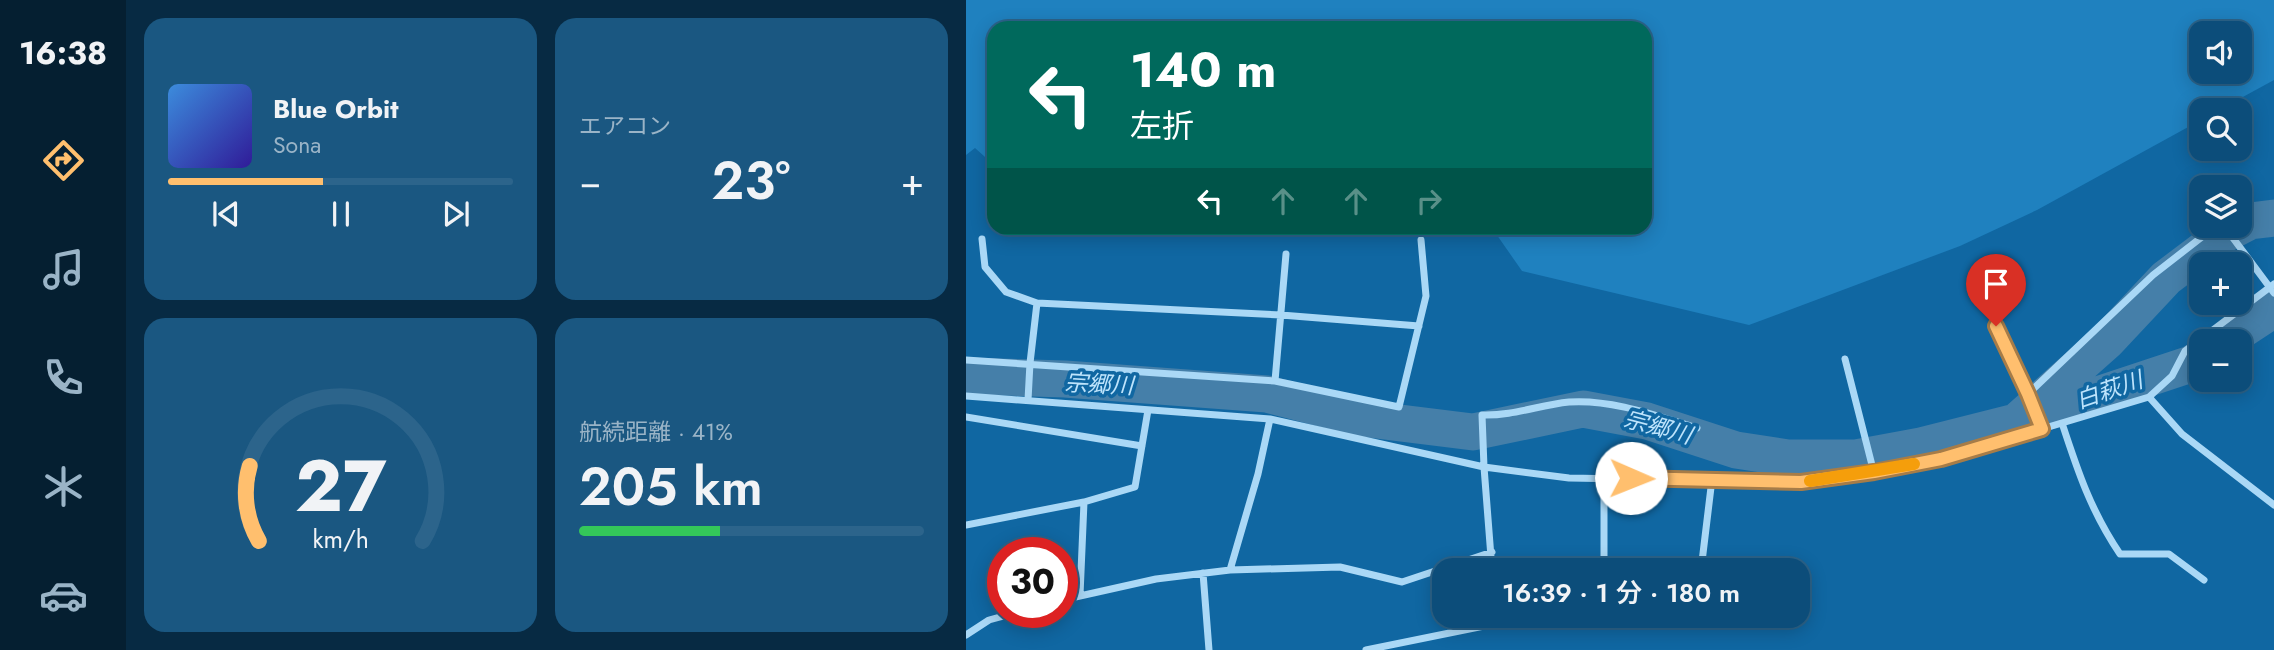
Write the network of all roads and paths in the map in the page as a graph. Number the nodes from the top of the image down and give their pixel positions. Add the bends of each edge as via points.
1 (2201, 238) edge
2 (2233, 238) edge
3 (982, 239) dead end
4 (1421, 240) dead end
5 (1286, 254) dead end
6 (2273, 289) edge
7 (1037, 303) junction
8 (1280, 315) junction
9 (1419, 326) junction
10 (1996, 326) dead end
11 (1845, 359) dead end
12 (966, 360) edge
13 (1030, 363) junction
14 (1275, 380) junction
15 (2028, 394) junction
16 (966, 396) edge
17 (2149, 397) junction
18 (1028, 400) junction
19 (1148, 410) junction
20 (966, 418) edge
21 (1270, 419) junction
22 (2062, 423) junction
23 (1697, 428) dead end
24 (2042, 429) junction
25 (1142, 446) junction
26 (1484, 467) junction
27 (1874, 472) junction
28 (1604, 478) junction
29 (1712, 479) junction
30 (1084, 502) junction
31 (2274, 505) edge
32 (966, 525) edge
33 (1492, 552) junction
34 (1492, 558) edge
35 (1604, 558) edge
36 (1702, 558) edge
37 (1230, 570) junction
38 (1203, 573) junction
39 (2204, 580) dead end
40 (1080, 596) joint
41 (987, 622) edge
42 (1474, 628) edge
43 (966, 635) edge
44 (1209, 650) edge
45 (1366, 650) edge

1 - 15 street via 2153,275
2 - 6 street
3 - 7 street via 985,267 1006,292
4 - 9 street via 1426,296
5 - 8 street
6 - 17 street via 2185,351 2172,376
7 - 8 street
7 - 13 street
8 - 9 street
8 - 14 street
9 - 14 street via 1399,407
10 - 15 lane
11 - 27 street
12 - 13 street
13 - 14 street
13 - 18 street
15 - 24 street
16 - 18 street
17 - 22 street
17 - 31 street via 2182,434
18 - 19 street
19 - 21 street
19 - 25 street
20 - 25 street
21 - 26 street
21 - 37 street
22 - 24 street
22 - 39 street via 2100,525 2120,554 2169,554
23 - 26 street via 1595,403 1569,402 1482,415
24 - 27 street via 1941,459
25 - 30 street via 1135,487
26 - 28 street
26 - 33 street
27 - 29 street via 1801,482
28 - 29 street
28 - 35 street
29 - 36 street
30 - 32 street
30 - 40 street
33 - 34 street
33 - 37 street via 1402,582 1340,567
37 - 38 street
38 - 40 street
38 - 44 street
41 - 43 street
42 - 45 street

